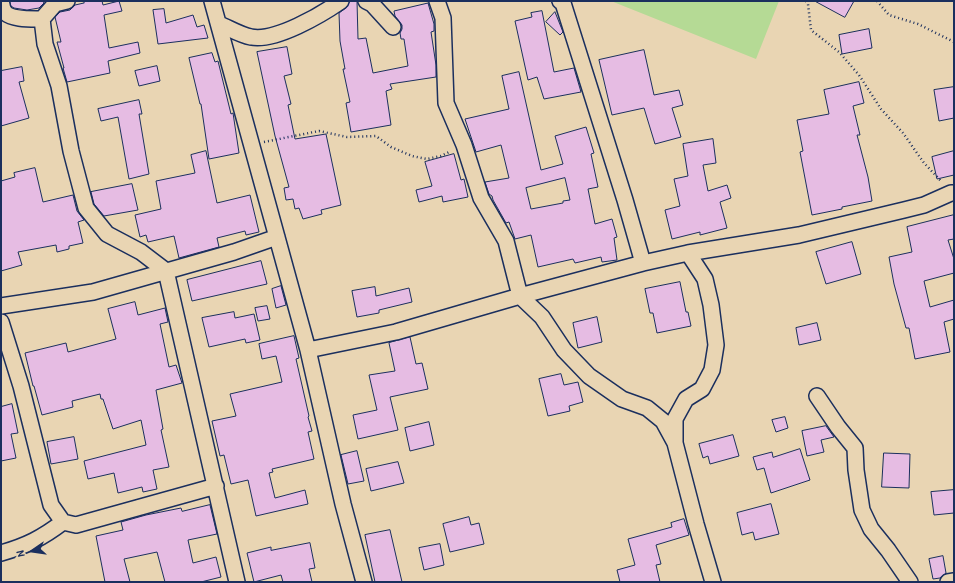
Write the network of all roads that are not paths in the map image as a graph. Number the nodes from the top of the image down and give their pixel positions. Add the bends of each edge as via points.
1 (1, 1) edge
2 (66, 1) edge
3 (212, 1) edge
4 (341, 1) edge
5 (366, 1) edge
6 (438, 1) edge
7 (560, 1) edge
8 (326, 6) edge
9 (5, 17) edge
10 (42, 20) junction
11 (219, 24) junction
12 (393, 27) dead end
13 (953, 193) edge
14 (277, 237) junction
15 (688, 253) junction
16 (643, 264) junction
17 (166, 271) junction
18 (520, 296) junction
19 (1, 306) edge
20 (1, 322) edge
21 (308, 350) junction
22 (817, 396) dead end
23 (675, 443) junction
24 (216, 486) junction
25 (63, 522) junction
26 (1, 553) edge
27 (954, 581) edge
28 (237, 582) edge
29 (364, 582) edge
30 (713, 582) edge
31 (910, 582) edge
32 (948, 582) edge

1 - 9 street
2 - 10 street via 56,4
3 - 11 street
4 - 8 street
5 - 12 street via 372,4
6 - 18 street via 443,18 446,102 464,145 481,198 506,241
7 - 16 street via 563,3 575,41
8 - 11 street via 287,30 269,36 251,37
9 - 10 street
10 - 17 street via 45,44 60,86 71,151 86,208 107,234 141,252
11 - 14 street
13 - 15 street via 924,205 814,231
14 - 17 street
14 - 21 street
15 - 16 street
15 - 23 street via 705,279 716,345 712,370 702,389 686,399 675,419
16 - 18 street
17 - 19 street via 93,292
17 - 24 street
18 - 21 street via 396,332
18 - 23 street via 542,317 564,350 589,376 622,399 647,408 663,421
20 - 25 street via 21,386 51,505
21 - 29 street via 343,504
22 - 31 street via 855,448 862,510 872,529
23 - 30 street
24 - 25 street via 76,525
24 - 28 street
25 - 26 street via 44,536 18,549
27 - 32 street

